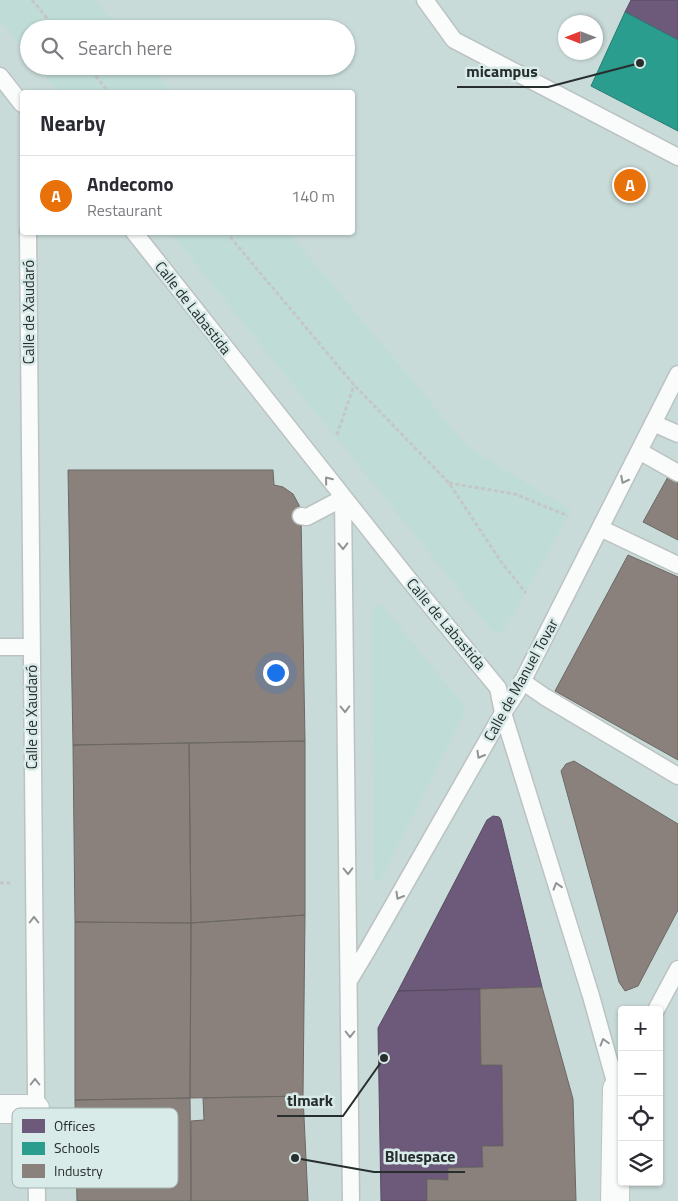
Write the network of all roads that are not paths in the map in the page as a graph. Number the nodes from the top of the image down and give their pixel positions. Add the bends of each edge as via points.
1 (425, 0) edge
2 (0, 76) edge
3 (20, 101) edge
4 (678, 157) edge
5 (28, 235) edge
6 (136, 235) edge
7 (678, 374) edge
8 (653, 424) junction
9 (678, 434) edge
10 (639, 451) junction
11 (678, 473) edge
12 (343, 498) junction
13 (301, 516) dead end
14 (600, 528) junction
15 (678, 565) edge
16 (0, 647) edge
17 (32, 647) junction
18 (522, 681) junction
19 (503, 712) junction
20 (678, 776) edge
21 (678, 969) edge
22 (350, 979) junction
23 (658, 1006) edge
24 (618, 1081) edge
25 (619, 1096) edge
26 (35, 1108) edge
27 (37, 1188) edge
28 (37, 1201) edge
29 (352, 1201) edge
30 (615, 1201) edge

1 - 4 lane via 454,40
2 - 3 lane
5 - 17 lane, Calle de Xaudaró
12 -> 6 lane, Calle de Labastida
7 - 8 lane, Calle de Manuel Tovar
8 - 9 lane
8 - 10 lane, Calle de Manuel Tovar
10 - 11 lane
10 -> 14 lane, Calle de Manuel Tovar
12 - 13 lane via 307,517
12 - 19 lane, Calle de Labastida via 498,688
12 -> 22 lane
14 - 15 lane
14 - 18 lane, Calle de Manuel Tovar
16 - 17 lane
26 -> 17 lane, Calle de Xaudaró
18 - 19 lane, Calle de Manuel Tovar
18 - 20 lane via 545,698
19 -> 22 lane, Calle de Manuel Tovar
24 -> 19 lane, Calle de Labastida
21 - 23 lane
22 -> 29 lane
25 - 30 street
27 - 28 lane, Calle de Xaudaró

